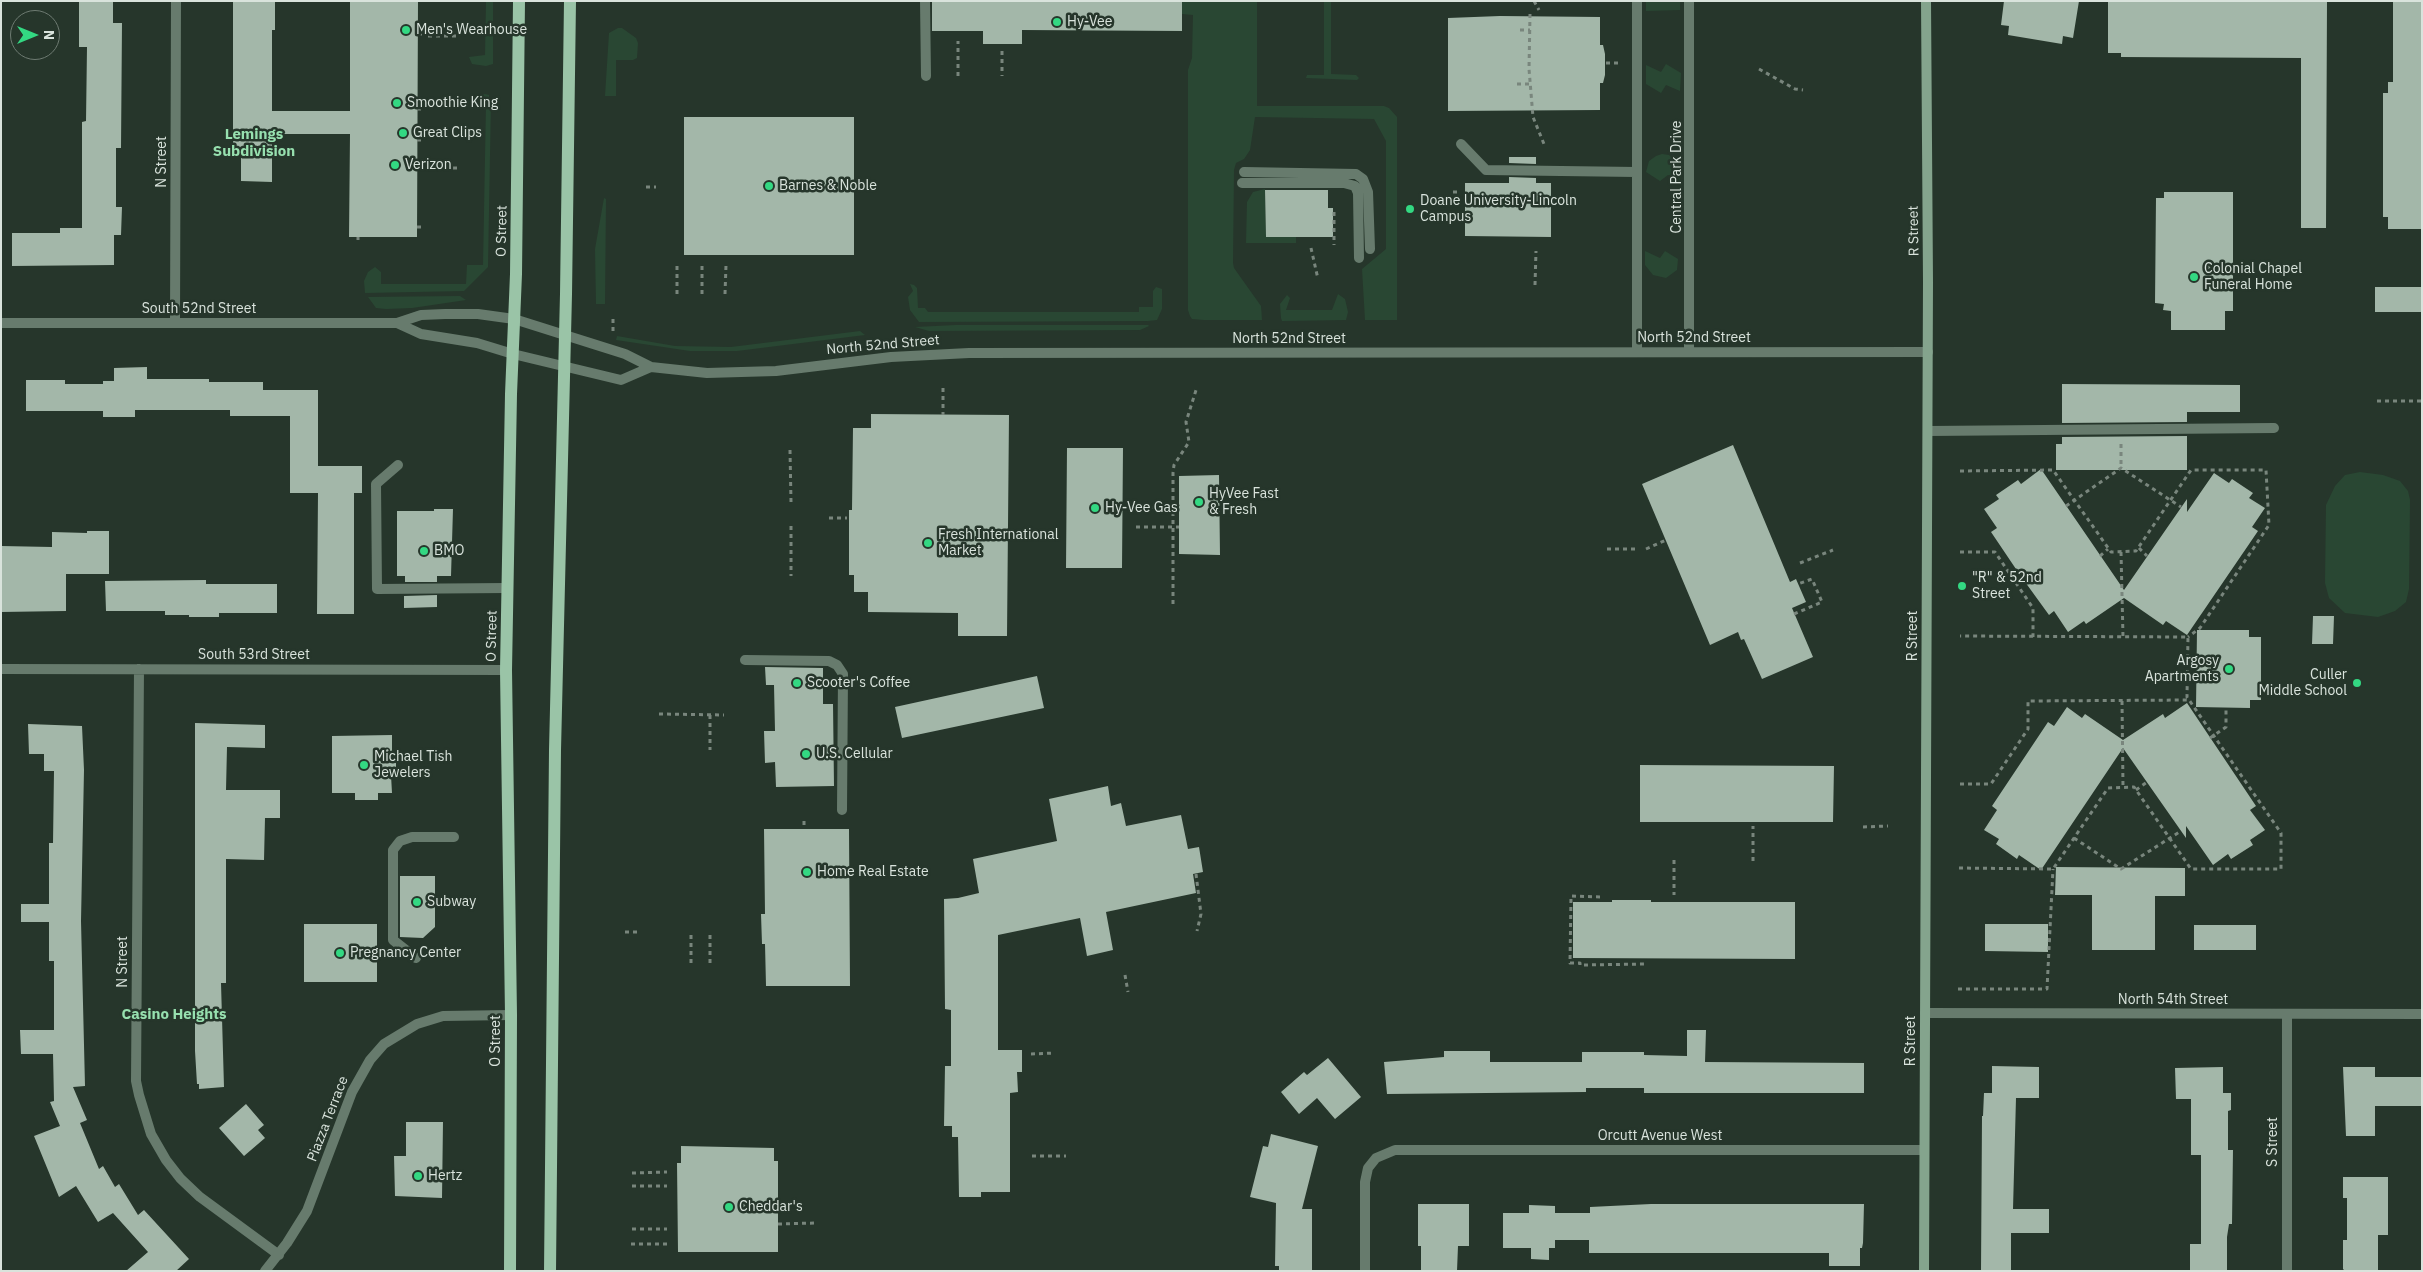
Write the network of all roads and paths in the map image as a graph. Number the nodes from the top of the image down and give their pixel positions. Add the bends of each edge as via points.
1 (176, 1) edge
2 (519, 1) edge
3 (570, 1) edge
4 (925, 1) edge
5 (1534, 1) edge
6 (1637, 1) edge
7 (1689, 1) edge
8 (1926, 1) edge
9 (1539, 10) dead end
10 (1530, 14) dead end
11 (1520, 30) dead end
12 (1530, 30) junction
13 (418, 34) dead end
14 (423, 34) dead end
15 (428, 36) dead end
16 (458, 36) dead end
17 (958, 40) dead end
18 (1002, 51) dead end
19 (1606, 63) dead end
20 (1628, 63) dead end
21 (1759, 69) dead end
22 (926, 76) dead end
23 (958, 76) dead end
24 (1002, 76) dead end
25 (1517, 84) dead end
26 (1531, 84) junction
27 (1803, 90) dead end
28 (417, 109) dead end
29 (423, 109) dead end
30 (424, 127) dead end
31 (417, 128) dead end
32 (417, 140) dead end
33 (424, 140) dead end
34 (1461, 144) dead end
35 (1544, 144) dead end
36 (417, 167) dead end
37 (424, 167) dead end
38 (429, 168) dead end
39 (458, 168) dead end
40 (1244, 172) dead end
41 (1636, 172) junction
42 (1242, 183) dead end
43 (646, 187) dead end
44 (656, 187) dead end
45 (1453, 192) dead end
46 (1459, 192) dead end
47 (1334, 212) dead end
48 (1453, 217) dead end
49 (1465, 217) dead end
50 (417, 227) dead end
51 (424, 227) dead end
52 (1334, 245) dead end
53 (1311, 248) dead end
54 (1370, 249) dead end
55 (1536, 251) dead end
56 (1359, 258) dead end
57 (677, 265) dead end
58 (702, 265) dead end
59 (726, 265) dead end
60 (1318, 279) dead end
61 (1535, 285) dead end
62 (676, 294) dead end
63 (702, 294) dead end
64 (725, 294) dead end
65 (613, 318) dead end
66 (514, 319) junction
67 (175, 323) junction
68 (397, 323) junction
69 (1, 324) edge
70 (613, 332) dead end
71 (565, 336) junction
72 (1637, 352) junction
73 (1689, 352) junction
74 (1928, 352) junction
75 (513, 354) junction
76 (564, 366) junction
77 (651, 367) junction
78 (1197, 386) dead end
79 (944, 388) dead end
80 (2377, 401) dead end
81 (2422, 402) edge
82 (944, 415) dead end
83 (2274, 428) dead end
84 (2121, 429) junction
85 (1928, 431) junction
86 (790, 450) dead end
87 (398, 465) dead end
88 (2121, 468) junction
89 (1960, 471) dead end
90 (2074, 501) junction
91 (2170, 501) junction
92 (791, 502) dead end
93 (2066, 506) dead end
94 (2181, 507) dead end
95 (1136, 508) dead end
96 (1173, 508) junction
97 (829, 518) dead end
98 (847, 518) dead end
99 (791, 526) dead end
100 (1173, 527) junction
101 (1179, 527) dead end
102 (1136, 528) dead end
103 (1666, 540) dead end
104 (2138, 548) junction
105 (1607, 549) dead end
106 (1638, 549) dead end
107 (1646, 549) dead end
108 (2108, 549) junction
109 (1833, 550) dead end
110 (1960, 552) dead end
111 (2121, 552) junction
112 (2100, 556) dead end
113 (2147, 556) dead end
114 (1800, 563) dead end
115 (791, 576) dead end
116 (1798, 584) dead end
117 (507, 588) junction
118 (1174, 604) dead end
119 (1794, 614) dead end
120 (1960, 636) dead end
121 (2033, 637) junction
122 (2123, 637) junction
123 (2188, 637) junction
124 (745, 660) dead end
125 (1, 669) edge
126 (139, 669) junction
127 (506, 670) junction
128 (2190, 700) junction
129 (2122, 701) junction
130 (2226, 708) dead end
131 (659, 714) dead end
132 (710, 715) junction
133 (724, 715) dead end
134 (2215, 735) junction
135 (2210, 738) dead end
136 (710, 750) dead end
137 (2147, 782) dead end
138 (1960, 784) dead end
139 (2123, 787) junction
140 (2136, 790) junction
141 (842, 810) dead end
142 (804, 821) dead end
143 (1754, 826) dead end
144 (1888, 826) dead end
145 (1863, 827) dead end
146 (804, 829) dead end
147 (2181, 831) dead end
148 (454, 837) dead end
149 (2074, 838) junction
150 (2169, 838) junction
151 (1674, 860) dead end
152 (1753, 861) dead end
153 (1959, 868) dead end
154 (2053, 869) junction
155 (1196, 874) dead end
156 (1674, 895) dead end
157 (1600, 897) dead end
158 (1197, 931) dead end
159 (625, 932) dead end
160 (639, 932) dead end
161 (691, 934) dead end
162 (710, 934) dead end
163 (416, 958) dead end
164 (1644, 964) dead end
165 (691, 966) dead end
166 (710, 966) dead end
167 (1125, 975) dead end
168 (1958, 989) dead end
169 (1128, 992) dead end
170 (1925, 1013) junction
171 (2287, 1014) junction
172 (2422, 1014) edge
173 (511, 1015) junction
174 (1054, 1053) dead end
175 (1031, 1054) dead end
176 (1924, 1150) junction
177 (1032, 1156) dead end
178 (1066, 1156) dead end
179 (667, 1172) dead end
180 (632, 1173) dead end
181 (632, 1186) dead end
182 (667, 1186) dead end
183 (816, 1223) dead end
184 (778, 1224) dead end
185 (632, 1229) dead end
186 (667, 1229) dead end
187 (631, 1244) dead end
188 (667, 1244) dead end
189 (279, 1255) junction
190 (265, 1271) edge
191 (510, 1271) edge
192 (550, 1271) edge
193 (1364, 1271) edge
194 (1924, 1271) edge
195 (2287, 1271) edge

1 - 67 street, N Street
2 - 66 main road, O Street
3 - 71 main road
4 - 22 street
5 - 9 path
6 - 41 street
7 - 73 street, Central Park Drive
8 - 74 main road, R Street
10 - 12 path
11 - 12 path
12 - 26 path
13 - 14 path
15 - 16 path
17 - 23 path
18 - 24 path
19 - 20 path
21 - 27 path via 1795,89
25 - 26 path
26 - 35 path via 1533,118
28 - 29 path
30 - 31 path
32 - 33 path
34 - 41 street via 1486,170
36 - 37 path
38 - 39 path
40 - 54 street via 1356,174 1363,179 1368,192
41 - 72 street
42 - 56 street via 1344,183 1355,186 1358,193
43 - 44 path
45 - 46 path
47 - 52 path
48 - 49 path
50 - 51 path
53 - 60 path
55 - 61 path
57 - 62 path
58 - 63 path
59 - 64 path
65 - 70 path
66 - 68 street, South 52nd Street via 445,314 421,315
66 - 71 street, North 52nd Street
66 - 75 main road, O Street
67 - 68 street, South 52nd Street
67 - 69 street, South 52nd Street
68 - 75 street, South 52nd Street via 421,334
71 - 76 main road
71 - 77 street, North 52nd Street via 626,354
72 - 73 street, North 52nd Street
72 - 77 street, North 52nd Street via 969,353 891,357 732,373
73 - 74 street, North 52nd Street
74 - 85 main road, R Street
75 - 76 street, North 52nd Street
75 - 117 main road, O Street
76 - 77 street, North 52nd Street via 620,380
76 - 192 main road via 555,750
78 - 96 path via 1186,422 1189,442 1174,465
79 - 82 path
80 - 81 path
83 - 84 street
84 - 85 street
84 - 88 path
85 - 170 main road, R Street
86 - 92 path
87 - 117 street via 376,484 377,589
88 - 90 path
88 - 91 path
89 - 90 path via 2053,470
90 - 93 path
90 - 108 path
91 - 94 path
91 - 104 path
91 - 123 path via 2192,470 2266,470 2269,525 2200,628
95 - 96 path
96 - 100 path
97 - 98 path
99 - 115 path
100 - 101 path
100 - 102 path
100 - 118 path
103 - 107 path
104 - 111 path via 2136,552
104 - 113 path
105 - 106 path
108 - 111 path
108 - 112 path
109 - 114 path
110 - 121 path via 1995,552 2033,608
111 - 122 path
116 - 119 path via 1812,579 1822,602
117 - 127 main road, O Street
120 - 121 path
121 - 122 path
122 - 123 path
123 - 128 path via 2187,697
124 - 141 street via 829,660 843,674
125 - 126 street, South 53rd Street
126 - 127 street, South 53rd Street
126 - 189 street, N Street via 136,1081 139,1095 151,1134 180,1178 200,1197
127 - 173 main road, O Street
128 - 129 path
128 - 134 path
129 - 138 path via 2028,701 2028,729 1991,784
129 - 139 path
130 - 134 path via 2226,727
131 - 132 path
132 - 133 path
132 - 136 path
134 - 135 path
134 - 150 path via 2281,833 2281,869 2191,869
137 - 140 path
139 - 140 path
139 - 149 path via 2108,788
140 - 150 path
142 - 146 path
143 - 152 path
144 - 145 path
147 - 150 path
148 - 163 street via 412,837 400,840 393,850 393,940
149 - 150 path via 2121,869
149 - 154 path
151 - 156 path
153 - 154 path
154 - 168 path via 2047,989
155 - 158 path via 1200,907
157 - 164 path via 1571,896 1570,963
159 - 160 path
161 - 165 path
162 - 166 path
167 - 169 path
170 - 171 street, North 54th Street
170 - 176 main road, R Street
171 - 172 street, North 54th Street
171 - 195 street, S Street
173 - 189 street, Piazza Terrace via 443,1016 417,1024 384,1044 358,1078 307,1211
173 - 191 main road, O Street
174 - 175 path
176 - 193 street, Orcutt Avenue West via 1395,1150 1376,1158 1368,1168
176 - 194 main road, R Street
177 - 178 path
179 - 180 path
181 - 182 path
183 - 184 path
185 - 186 path
187 - 188 path
189 - 190 street, Piazza Terrace

